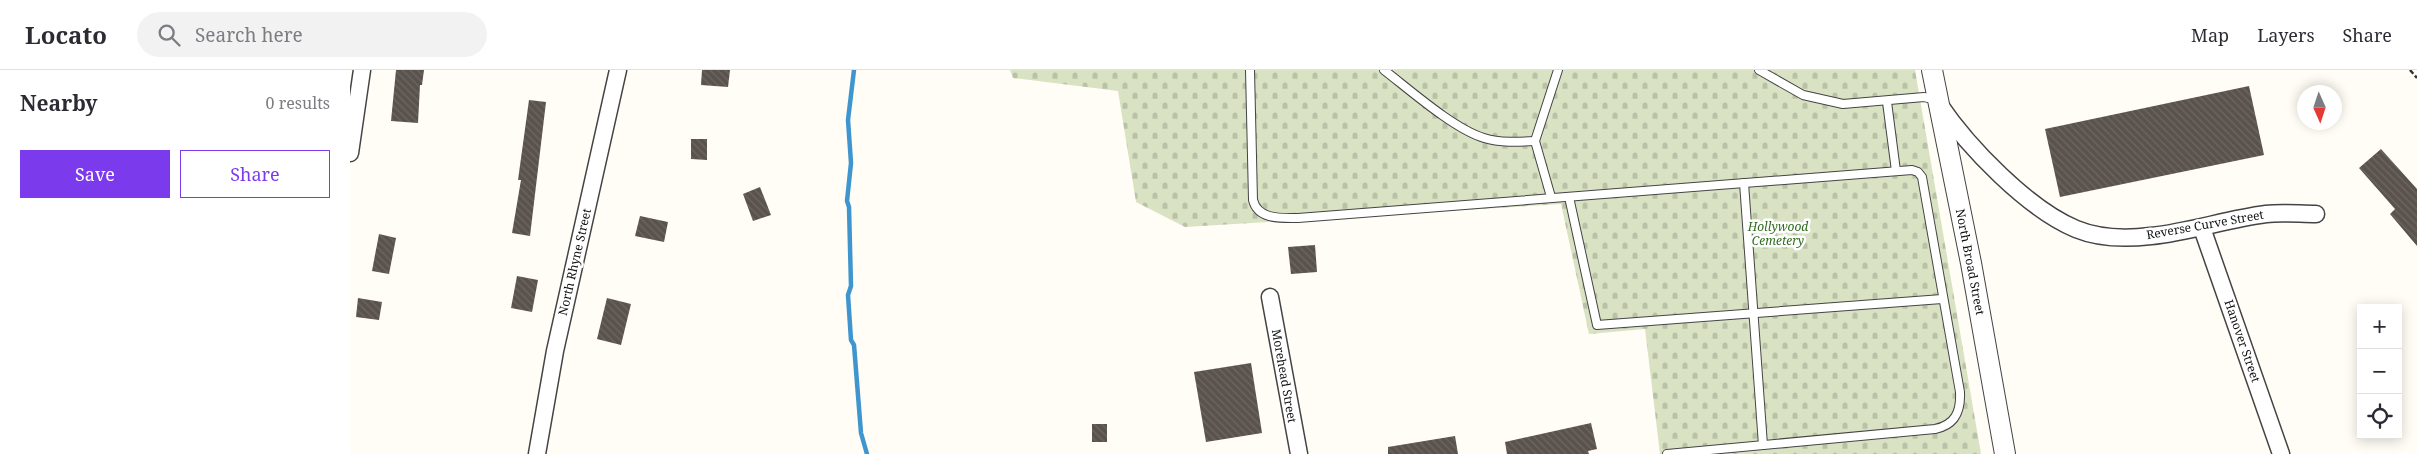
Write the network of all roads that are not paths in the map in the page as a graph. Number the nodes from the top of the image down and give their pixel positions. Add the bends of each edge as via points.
1 (362, 70) edge
2 (618, 70) edge
3 (1250, 70) edge
4 (1384, 70) edge
5 (1558, 70) edge
6 (1759, 70) edge
7 (1932, 70) edge
8 (1937, 100) junction
9 (1887, 102) junction
10 (1535, 141) junction
11 (350, 153) edge
12 (1896, 171) junction
13 (1744, 183) junction
14 (1551, 197) junction
15 (1569, 197) junction
16 (2316, 214) dead end
17 (2202, 228) junction
18 (1270, 297) dead end
19 (1942, 299) junction
20 (1752, 312) junction
21 (1763, 445) junction
22 (537, 454) edge
23 (1299, 454) edge
24 (1667, 454) edge
25 (2005, 454) edge
26 (2281, 454) edge

1 - 11 street
2 - 22 street, North Rhyne Street via 555,351
3 - 14 lane via 1253,200 1254,205 1273,218
4 - 10 lane via 1432,108 1482,138 1508,142
5 - 10 lane
6 - 9 lane via 1790,90 1818,100 1854,105
7 - 8 street, North Broad Street
8 - 9 lane via 1924,97
8 - 17 street, Reverse Curve Street via 1982,157 2036,205 2063,223 2101,236 2125,238
8 - 25 street, North Broad Street via 1971,262
9 - 12 lane
10 - 14 lane
12 - 13 lane
12 - 19 lane via 1912,170 1922,177
13 - 15 lane
13 - 20 lane
14 - 15 lane
15 - 20 lane via 1597,325
16 - 17 street, Reverse Curve Street via 2268,214
17 - 26 street, Hanover Street
18 - 23 street, Morehead Street
19 - 20 lane
19 - 21 lane via 1960,392 1960,407 1954,421 1935,429
20 - 21 lane
21 - 24 lane

